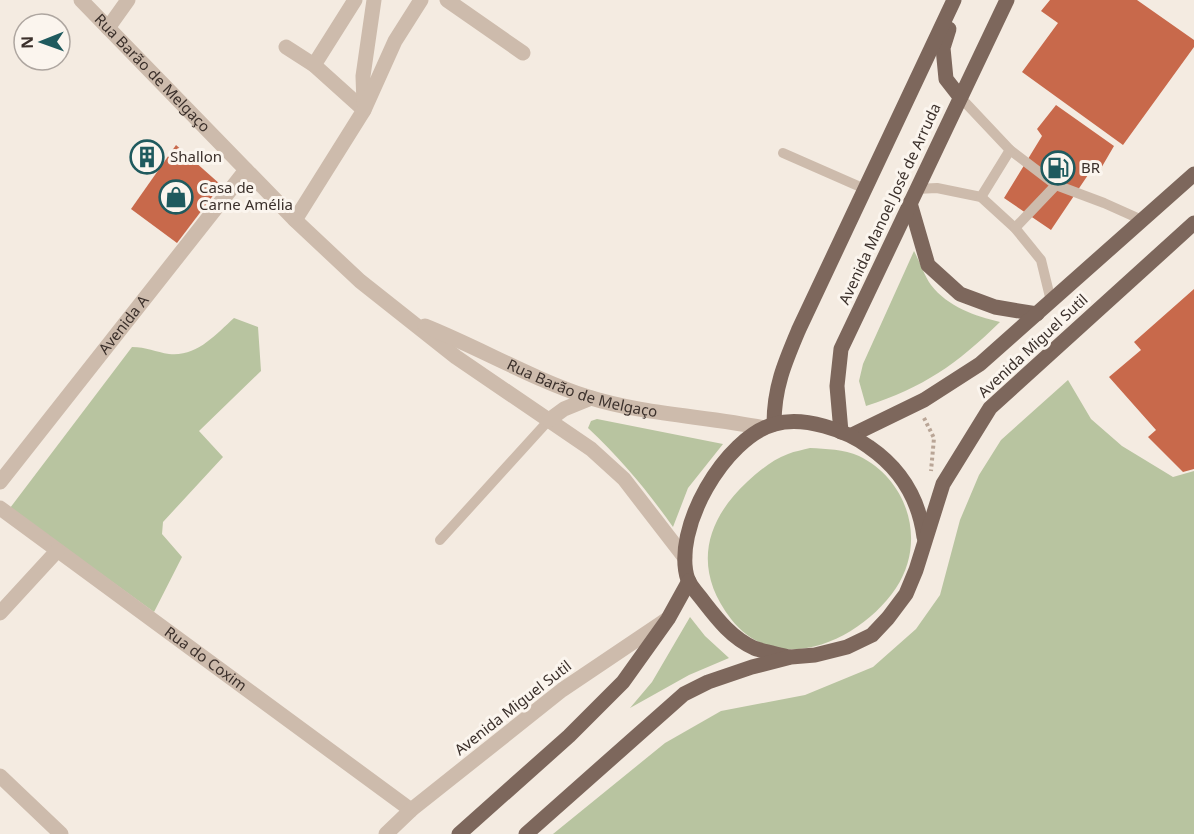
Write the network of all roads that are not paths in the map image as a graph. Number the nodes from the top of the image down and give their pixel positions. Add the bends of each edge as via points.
1 (81, 0) edge
2 (128, 0) edge
3 (355, 0) edge
4 (374, 0) edge
5 (421, 0) edge
6 (447, 0) edge
7 (956, 0) edge
8 (1007, 0) edge
9 (108, 28) junction
10 (286, 46) dead end
11 (523, 53) dead end
12 (314, 65) junction
13 (960, 97) junction
14 (364, 110) junction
15 (1010, 150) junction
16 (783, 153) dead end
17 (246, 170) junction
18 (1194, 174) edge
19 (1056, 185) junction
20 (865, 189) junction
21 (913, 196) junction
22 (981, 197) junction
23 (295, 220) junction
24 (1142, 220) junction
25 (1194, 223) edge
26 (1016, 228) junction
27 (1052, 301) junction
28 (1038, 314) junction
29 (408, 319) junction
30 (591, 398) junction
31 (549, 420) junction
32 (769, 426) junction
33 (847, 433) junction
34 (0, 482) edge
35 (0, 508) edge
36 (440, 540) dead end
37 (924, 540) junction
38 (57, 551) junction
39 (685, 558) junction
40 (688, 581) junction
41 (0, 613) edge
42 (668, 619) junction
43 (791, 657) junction
44 (0, 776) edge
45 (411, 810) junction
46 (61, 834) edge
47 (386, 834) edge
48 (459, 834) edge
49 (526, 834) edge

1 - 9 street, Rua Barão de Melgaço
2 - 9 street
3 - 12 street
4 - 14 street via 363,76
5 - 14 street via 395,41
6 - 11 street
7 - 13 main road via 943,48 946,79
7 - 20 main road, Avenida Manoel José de Arruda
8 - 13 main road, Avenida Manoel José de Arruda
9 - 17 street, Rua Barão de Melgaço
10 - 12 street
12 - 14 street
13 - 15 lane
13 - 21 main road, Avenida Manoel José de Arruda
14 - 23 street
15 - 19 lane
15 - 22 lane
16 - 20 lane
17 - 23 street, Rua Barão de Melgaço
17 - 34 street, Avenida A
18 - 24 main road, Avenida Miguel Sutil
19 - 24 lane
19 - 26 lane
20 - 32 main road, Avenida Manoel José de Arruda via 799,329 780,377
21 - 22 lane via 937,188
21 - 28 main road via 928,265 960,294 995,307
21 - 33 main road, Avenida Manoel José de Arruda via 841,349 837,386
22 - 26 lane
23 - 29 street, Rua Barão de Melgaço via 360,281
24 - 27 main road, Avenida Miguel Sutil
25 - 37 main road, Avenida Miguel Sutil via 990,408 943,484
26 - 27 lane via 1041,260
27 - 28 main road, Avenida Miguel Sutil
28 - 33 main road, Avenida Miguel Sutil via 980,364 916,403
29 - 30 street, Rua Barão de Melgaço via 550,384
29 - 31 street, Rua Barão de Melgaço
30 - 31 street
30 - 32 street, Rua Barão de Melgaço
31 - 36 lane
31 - 39 street, Rua Barão de Melgaço via 591,448 624,479
32 - 33 main road via 790,422 818,424
32 - 39 main road via 734,450 717,470 698,503
33 - 37 main road via 881,455 904,481 914,495
35 - 38 street, Rua do Coxim
37 - 43 main road, Avenida Miguel Sutil via 906,594 872,634 847,647
38 - 41 street
38 - 45 street, Rua do Coxim
39 - 40 main road
40 - 42 main road, Avenida Miguel Sutil
40 - 43 main road, Avenida Miguel Sutil via 723,627 754,648
42 - 45 street, Avenida Miguel Sutil via 562,690
42 - 48 main road, Avenida Miguel Sutil via 623,682
43 - 49 main road, Avenida Miguel Sutil via 719,678 684,694
44 - 46 street
45 - 47 street, Avenida Miguel Sutil

